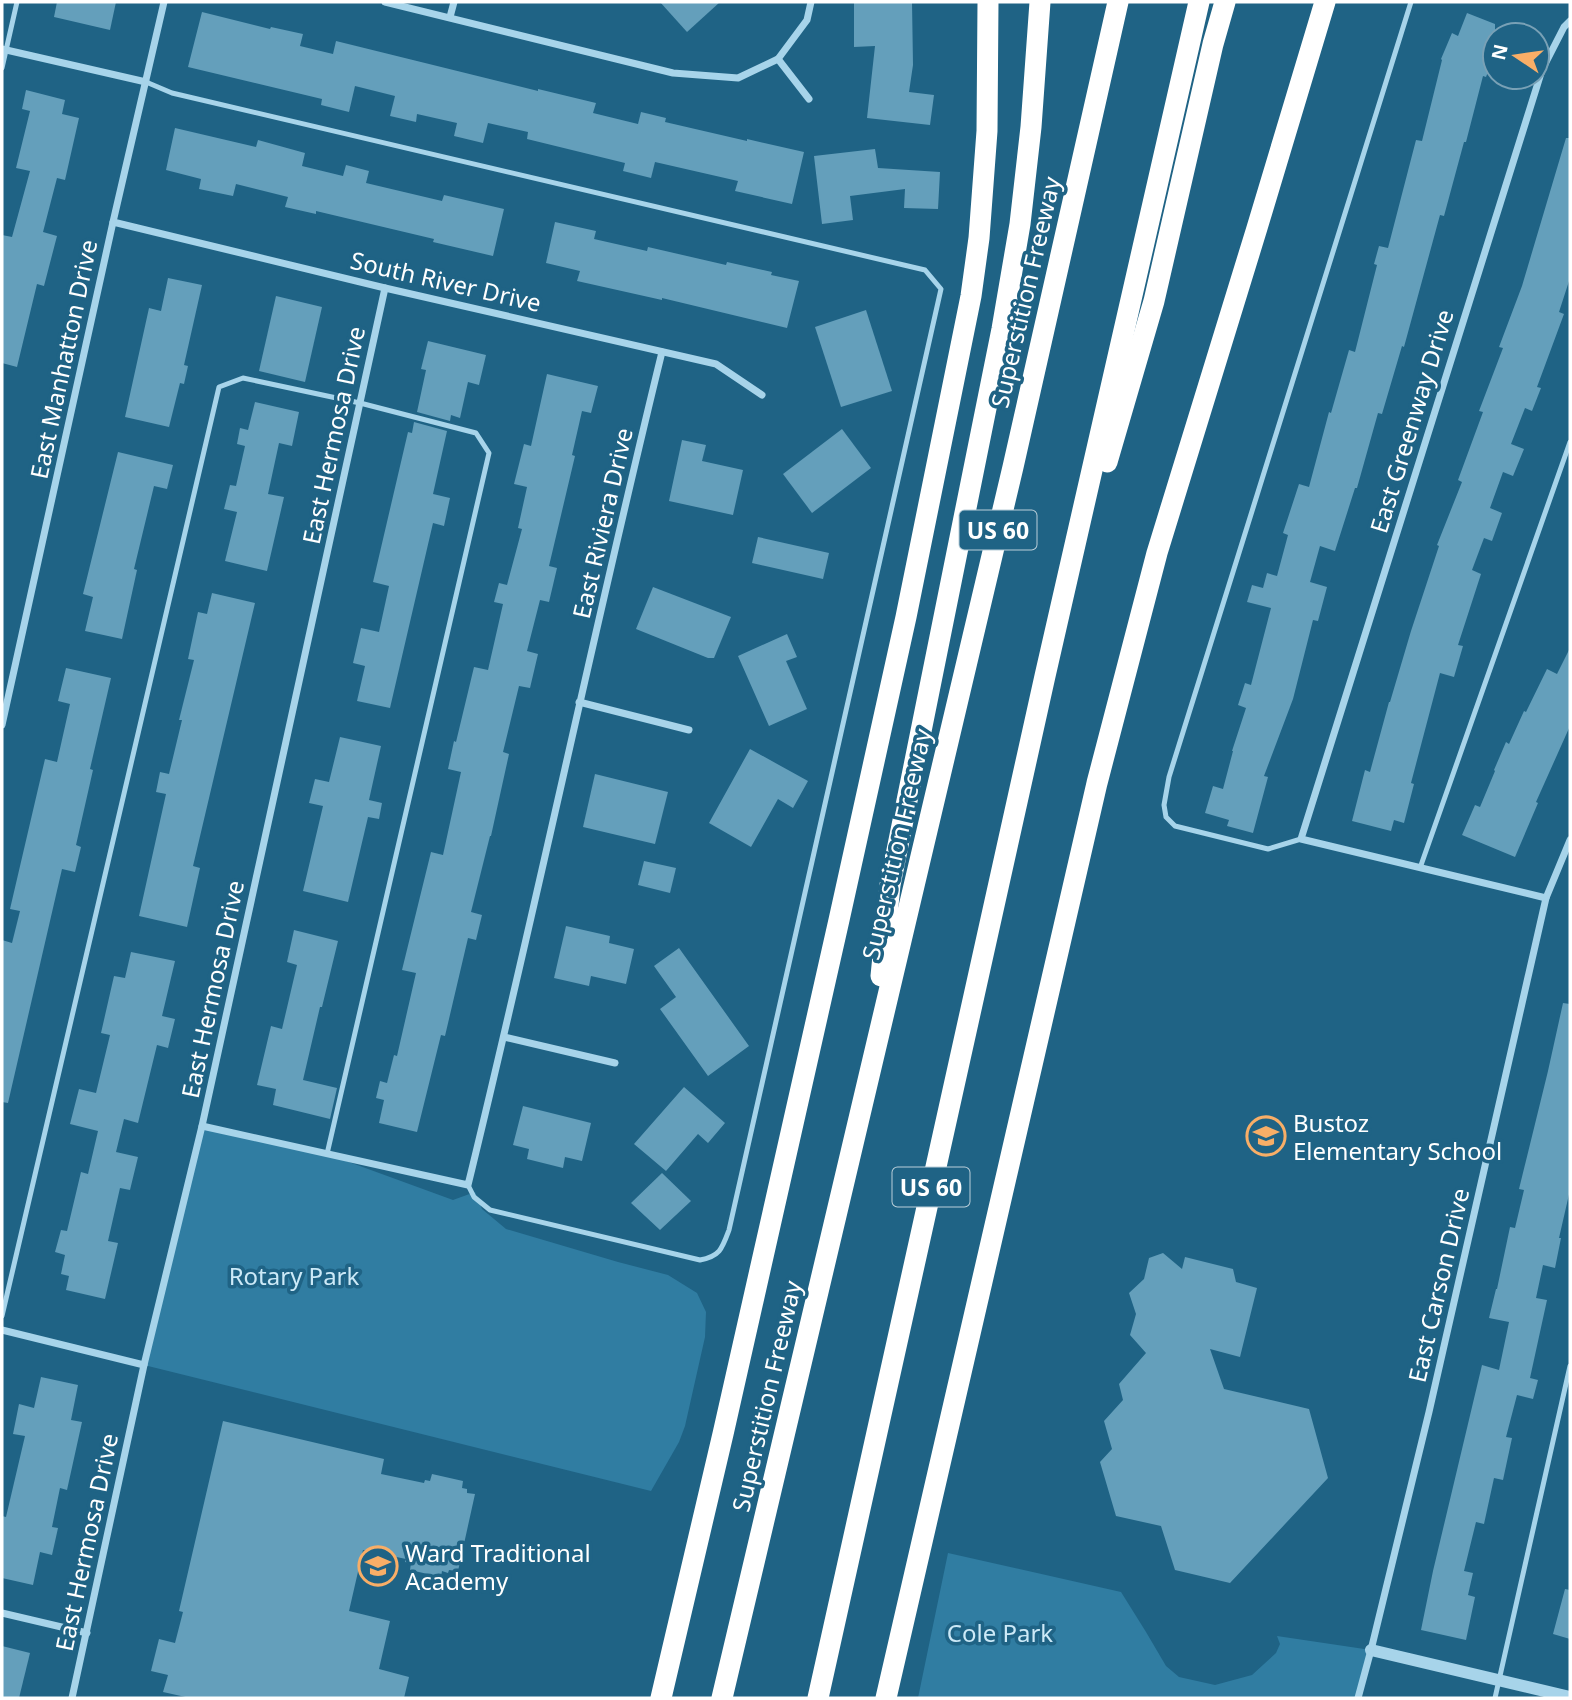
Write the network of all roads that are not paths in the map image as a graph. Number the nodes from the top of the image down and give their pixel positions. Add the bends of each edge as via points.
1 (17, 2) edge
2 (164, 2) edge
3 (386, 2) edge
4 (454, 2) edge
5 (811, 2) edge
6 (1040, 2) edge
7 (1118, 2) edge
8 (1199, 2) edge
9 (1225, 2) edge
10 (1325, 2) edge
11 (1411, 2) edge
12 (990, 9) edge
13 (450, 17) junction
14 (1570, 21) edge
15 (4, 49) edge
16 (778, 59) junction
17 (2, 68) edge
18 (146, 82) junction
19 (809, 99) dead end
20 (113, 222) junction
21 (385, 288) junction
22 (663, 352) junction
23 (762, 395) dead end
24 (360, 403) junction
25 (1570, 442) edge
26 (1045, 676) junction
27 (579, 702) junction
28 (2, 725) edge
29 (689, 730) dead end
30 (1301, 839) junction
31 (1570, 840) edge
32 (1420, 868) junction
33 (1546, 898) junction
34 (504, 1037) junction
35 (873, 1057) junction
36 (615, 1063) dead end
37 (202, 1126) junction
38 (327, 1154) junction
39 (468, 1185) junction
40 (2, 1316) edge
41 (2, 1330) edge
42 (144, 1365) junction
43 (1570, 1366) edge
44 (2, 1613) edge
45 (87, 1633) junction
46 (1371, 1650) junction
47 (1499, 1679) junction
48 (1570, 1697) edge
49 (72, 1698) edge
50 (661, 1698) edge
51 (722, 1698) edge
52 (818, 1698) edge
53 (886, 1698) edge
54 (1357, 1698) edge
55 (1495, 1698) edge

1 - 15 lane
2 - 18 street, East Manhatton Drive
3 - 13 street
4 - 13 street
5 - 16 street via 807,20
6 - 35 highway via 1020,224 890,885
7 - 35 highway, Superstition Freeway / US 60
8 - 26 highway, US 60
9 - 26 highway via 1154,301
10 - 53 highway via 1132,645
11 - 30 lane via 1168,777 1164,805 1166,817 1175,826 1268,849
12 - 50 highway via 984,180 971,296 860,826
13 - 16 street via 673,73 738,78
14 - 30 street, East Greenway Drive via 1542,70
15 - 17 lane
15 - 18 street
16 - 19 street
18 - 20 street, East Manhatton Drive
18 - 39 lane via 172,93 925,270 941,289 722,1248 712,1258 700,1260 490,1210
20 - 21 street, South River Drive
20 - 28 street, East Manhatton Drive
21 - 22 street, South River Drive
21 - 24 street, East Hermosa Drive
22 - 23 street, South River Drive via 716,364
22 - 27 street, East Riviera Drive
24 - 37 street, East Hermosa Drive
24 - 38 lane via 476,433 489,453
24 - 40 lane via 243,377 219,387
25 - 32 lane
26 - 52 highway, US 60
27 - 29 street
27 - 34 street, East Riviera Drive
30 - 32 street
31 - 33 street, East Carson Drive
32 - 33 street
33 - 46 street, East Carson Drive
34 - 36 street
34 - 39 street, East Riviera Drive
35 - 51 highway, Superstition Freeway / US 60
37 - 38 street
37 - 42 street, East Hermosa Drive
38 - 39 street
41 - 42 street
42 - 45 street, East Hermosa Drive
43 - 47 lane
44 - 45 street
45 - 49 street, East Hermosa Drive
46 - 47 street
46 - 54 street, East Carson Drive
47 - 48 street
47 - 55 lane

